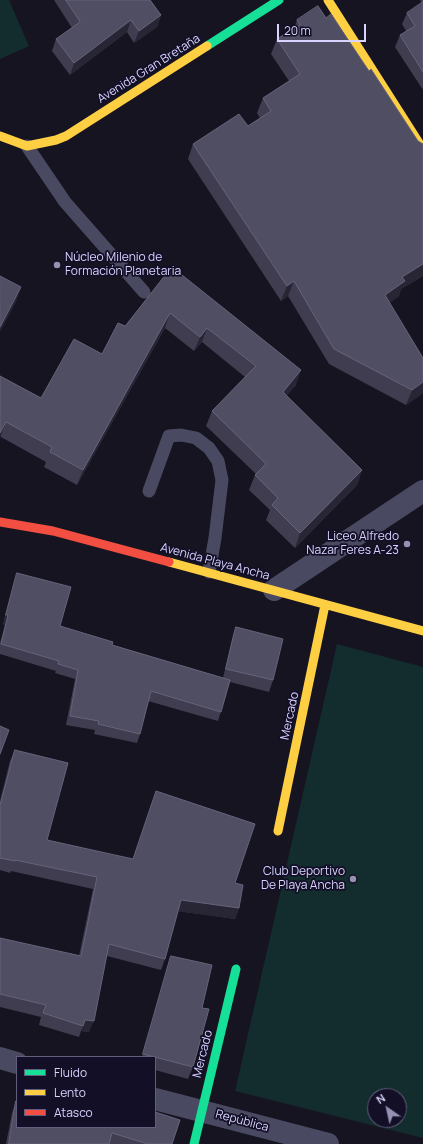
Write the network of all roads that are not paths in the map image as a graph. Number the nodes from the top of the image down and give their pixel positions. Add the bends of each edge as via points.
1 (328, 0) edge
2 (267, 3) edge
3 (419, 135) edge
4 (0, 136) edge
5 (27, 146) junction
6 (144, 292) dead end
7 (149, 491) dead end
8 (423, 491) edge
9 (0, 522) edge
10 (209, 572) junction
11 (274, 590) junction
12 (325, 605) junction
13 (423, 631) edge
14 (278, 831) dead end
15 (236, 969) dead end
16 (0, 1058) edge
17 (16, 1062) edge
18 (156, 1099) edge
19 (201, 1111) junction
20 (194, 1144) edge
21 (328, 1144) edge

1 - 3 street
2 - 5 street, Avenida Gran Bretaña via 66,136
4 - 5 street
5 - 6 lane via 65,202
7 - 10 lane via 169,436 196,438 209,448 218,461 222,480 216,538
8 - 11 street
9 - 10 street, Avenida Playa Ancha via 53,531
10 - 11 street, Avenida Playa Ancha
11 - 12 street, Avenida Playa Ancha
12 - 13 street, Avenida Playa Ancha
12 - 14 street, Mercado
15 - 19 street, Mercado
16 - 17 street
18 - 19 street, República
19 - 20 street, Mercado
19 - 21 street, República

